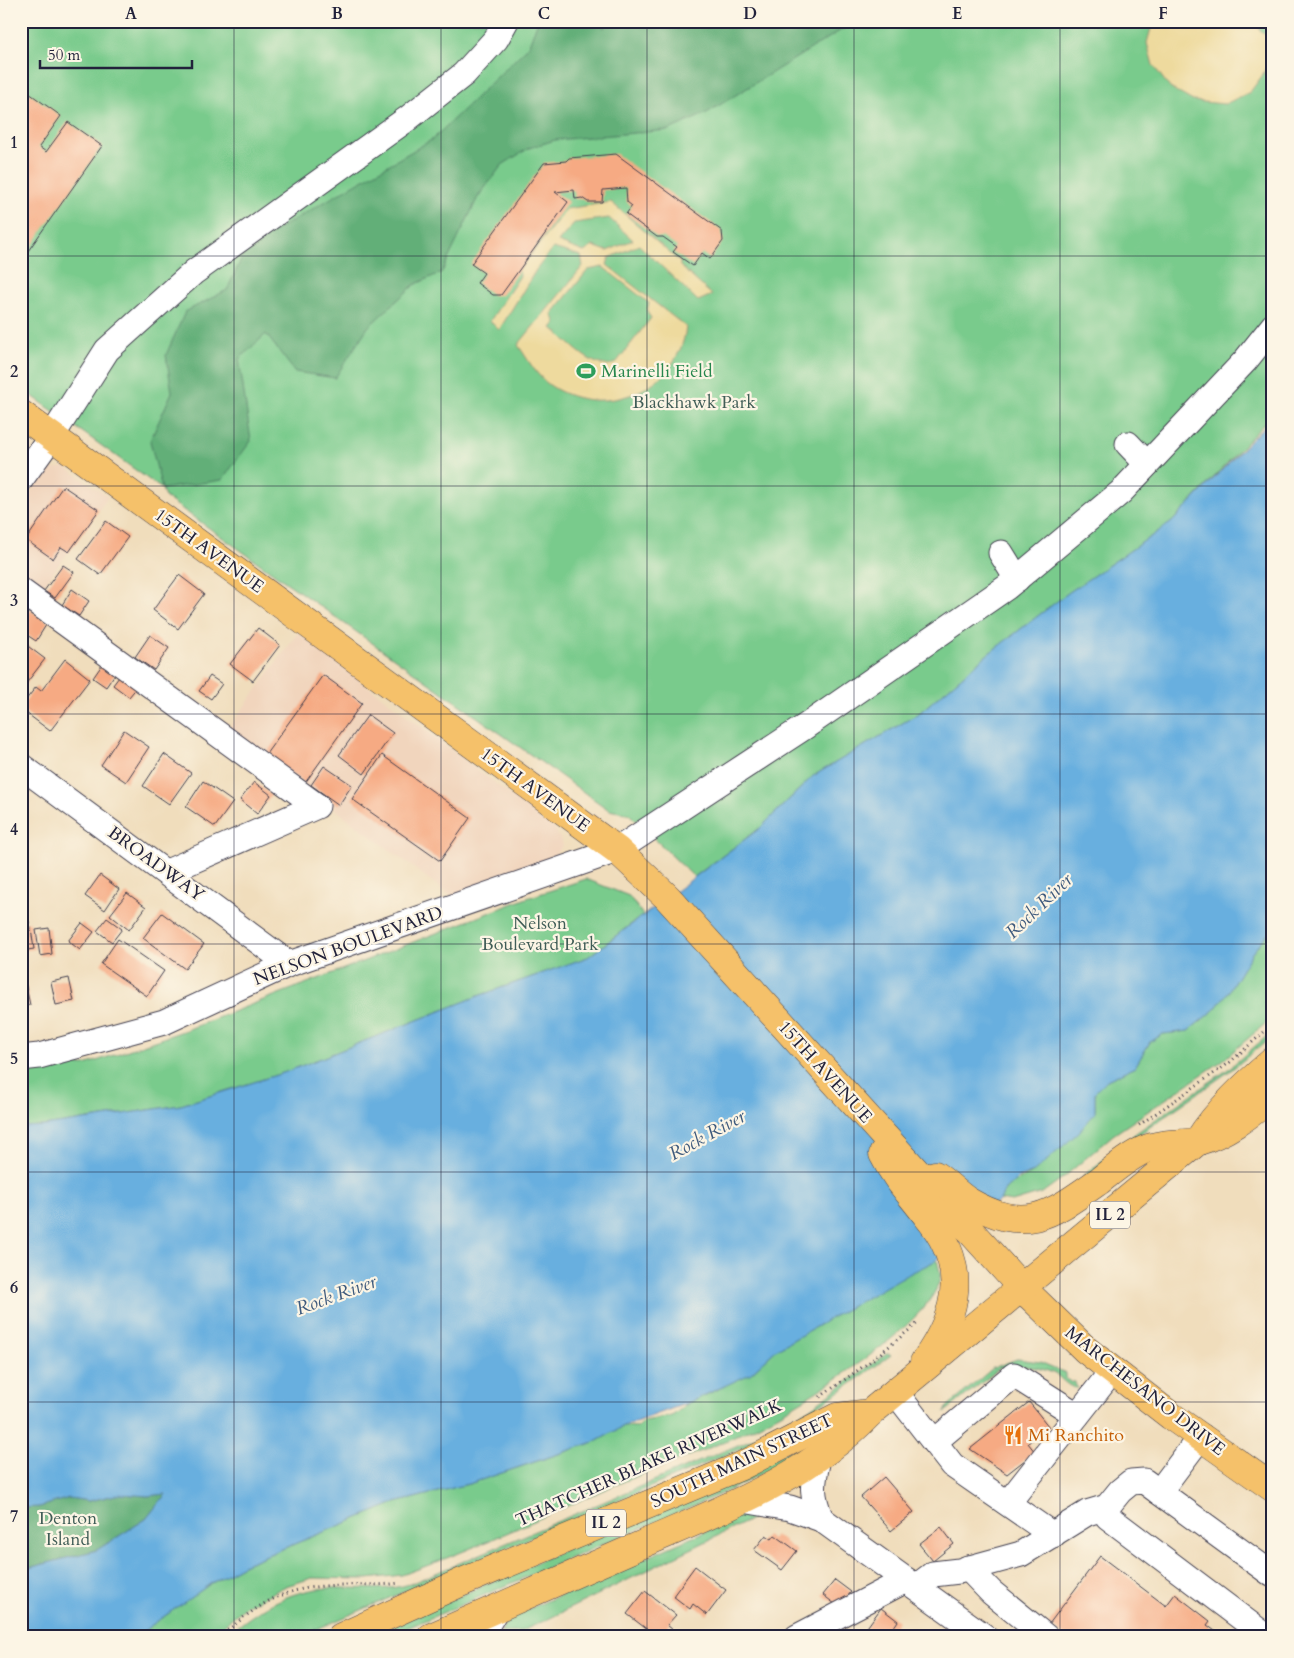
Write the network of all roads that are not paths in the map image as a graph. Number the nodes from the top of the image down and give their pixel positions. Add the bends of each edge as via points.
1 (506, 21) edge
2 (1273, 326) edge
3 (21, 414) edge
4 (52, 436) junction
5 (1128, 444) dead end
6 (1147, 464) junction
7 (21, 479) edge
8 (1001, 553) dead end
9 (1017, 579) junction
10 (21, 591) edge
11 (21, 766) edge
12 (617, 850) junction
13 (167, 872) junction
14 (289, 964) junction
15 (21, 1058) edge
16 (1273, 1060) edge
17 (1273, 1096) edge
18 (867, 1118) junction
19 (1198, 1141) junction
20 (896, 1150) junction
21 (980, 1244) joint
22 (1022, 1288) junction
23 (1113, 1370) junction
24 (903, 1387) junction
25 (870, 1413) junction
26 (1077, 1416) junction
27 (1200, 1436) junction
28 (934, 1442) junction
29 (818, 1459) junction
30 (1273, 1488) edge
31 (1159, 1492) junction
32 (743, 1500) junction
33 (1008, 1503) junction
34 (1107, 1507) junction
35 (821, 1519) junction
36 (1053, 1535) junction
37 (964, 1570) junction
38 (1273, 1575) edge
39 (911, 1584) junction
40 (497, 1608) junction
41 (947, 1609) junction
42 (341, 1637) edge
43 (431, 1637) edge
44 (483, 1637) edge
45 (797, 1637) edge
46 (985, 1637) edge
47 (1046, 1637) edge
48 (1267, 1637) edge

1 - 4 street via 496,39 464,74 407,119 194,272 107,350
2 - 6 street, NELSON BOULEVARD
3 - 4 main road, 15TH AVENUE
4 - 7 street
4 - 12 main road, 15TH AVENUE
5 - 6 street
6 - 9 street, NELSON BOULEVARD via 1121,492
8 - 9 street
9 - 12 street, NELSON BOULEVARD via 806,726
10 - 13 street via 317,806
11 - 13 street, BROADWAY
12 - 14 street, NELSON BOULEVARD
12 - 18 main road, 15TH AVENUE via 666,897
13 - 14 street, BROADWAY
14 - 15 street, NELSON BOULEVARD via 164,1022
16 - 19 main road, SOUTH MAIN STREET / IL 2 via 1210,1122
17 - 19 main road, SOUTH MAIN STREET / IL 2 via 1244,1120
18 - 20 main road, 15TH AVENUE
18 - 24 main road via 894,1177 946,1242 952,1258 953,1305 929,1354
19 - 20 main road via 1147,1148 1043,1217 1011,1217 994,1213 968,1200
19 - 22 main road, SOUTH MAIN STREET / IL 2
20 - 21 main road, 15TH AVENUE
21 - 22 main road, MARCHESANO DRIVE
22 - 23 main road, MARCHESANO DRIVE via 1086,1350
22 - 24 main road, SOUTH MAIN STREET / IL 2
23 - 26 street
23 - 27 main road, MARCHESANO DRIVE
24 - 25 main road, SOUTH MAIN STREET / IL 2
24 - 28 street
25 - 29 main road, SOUTH MAIN STREET / IL 2 via 849,1435
25 - 42 main road, SOUTH MAIN STREET / IL 2 via 837,1416 741,1466 460,1583
26 - 28 street via 1014,1376
26 - 33 street
27 - 30 main road, MARCHESANO DRIVE
27 - 31 street
28 - 33 street via 952,1465
29 - 32 main road, SOUTH MAIN STREET / IL 2
29 - 35 street via 813,1501
31 - 34 street via 1144,1481 1131,1482
31 - 38 street
32 - 35 street via 790,1508
32 - 40 main road, SOUTH MAIN STREET / IL 2
33 - 36 street
34 - 36 street via 1087,1513
34 - 48 street via 1108,1517
35 - 39 street
36 - 37 street via 1021,1554
37 - 39 street via 933,1574
37 - 41 street via 959,1594
37 - 47 street
39 - 41 street
39 - 45 street
40 - 43 main road, SOUTH MAIN STREET / IL 2
40 - 44 street
41 - 46 street

